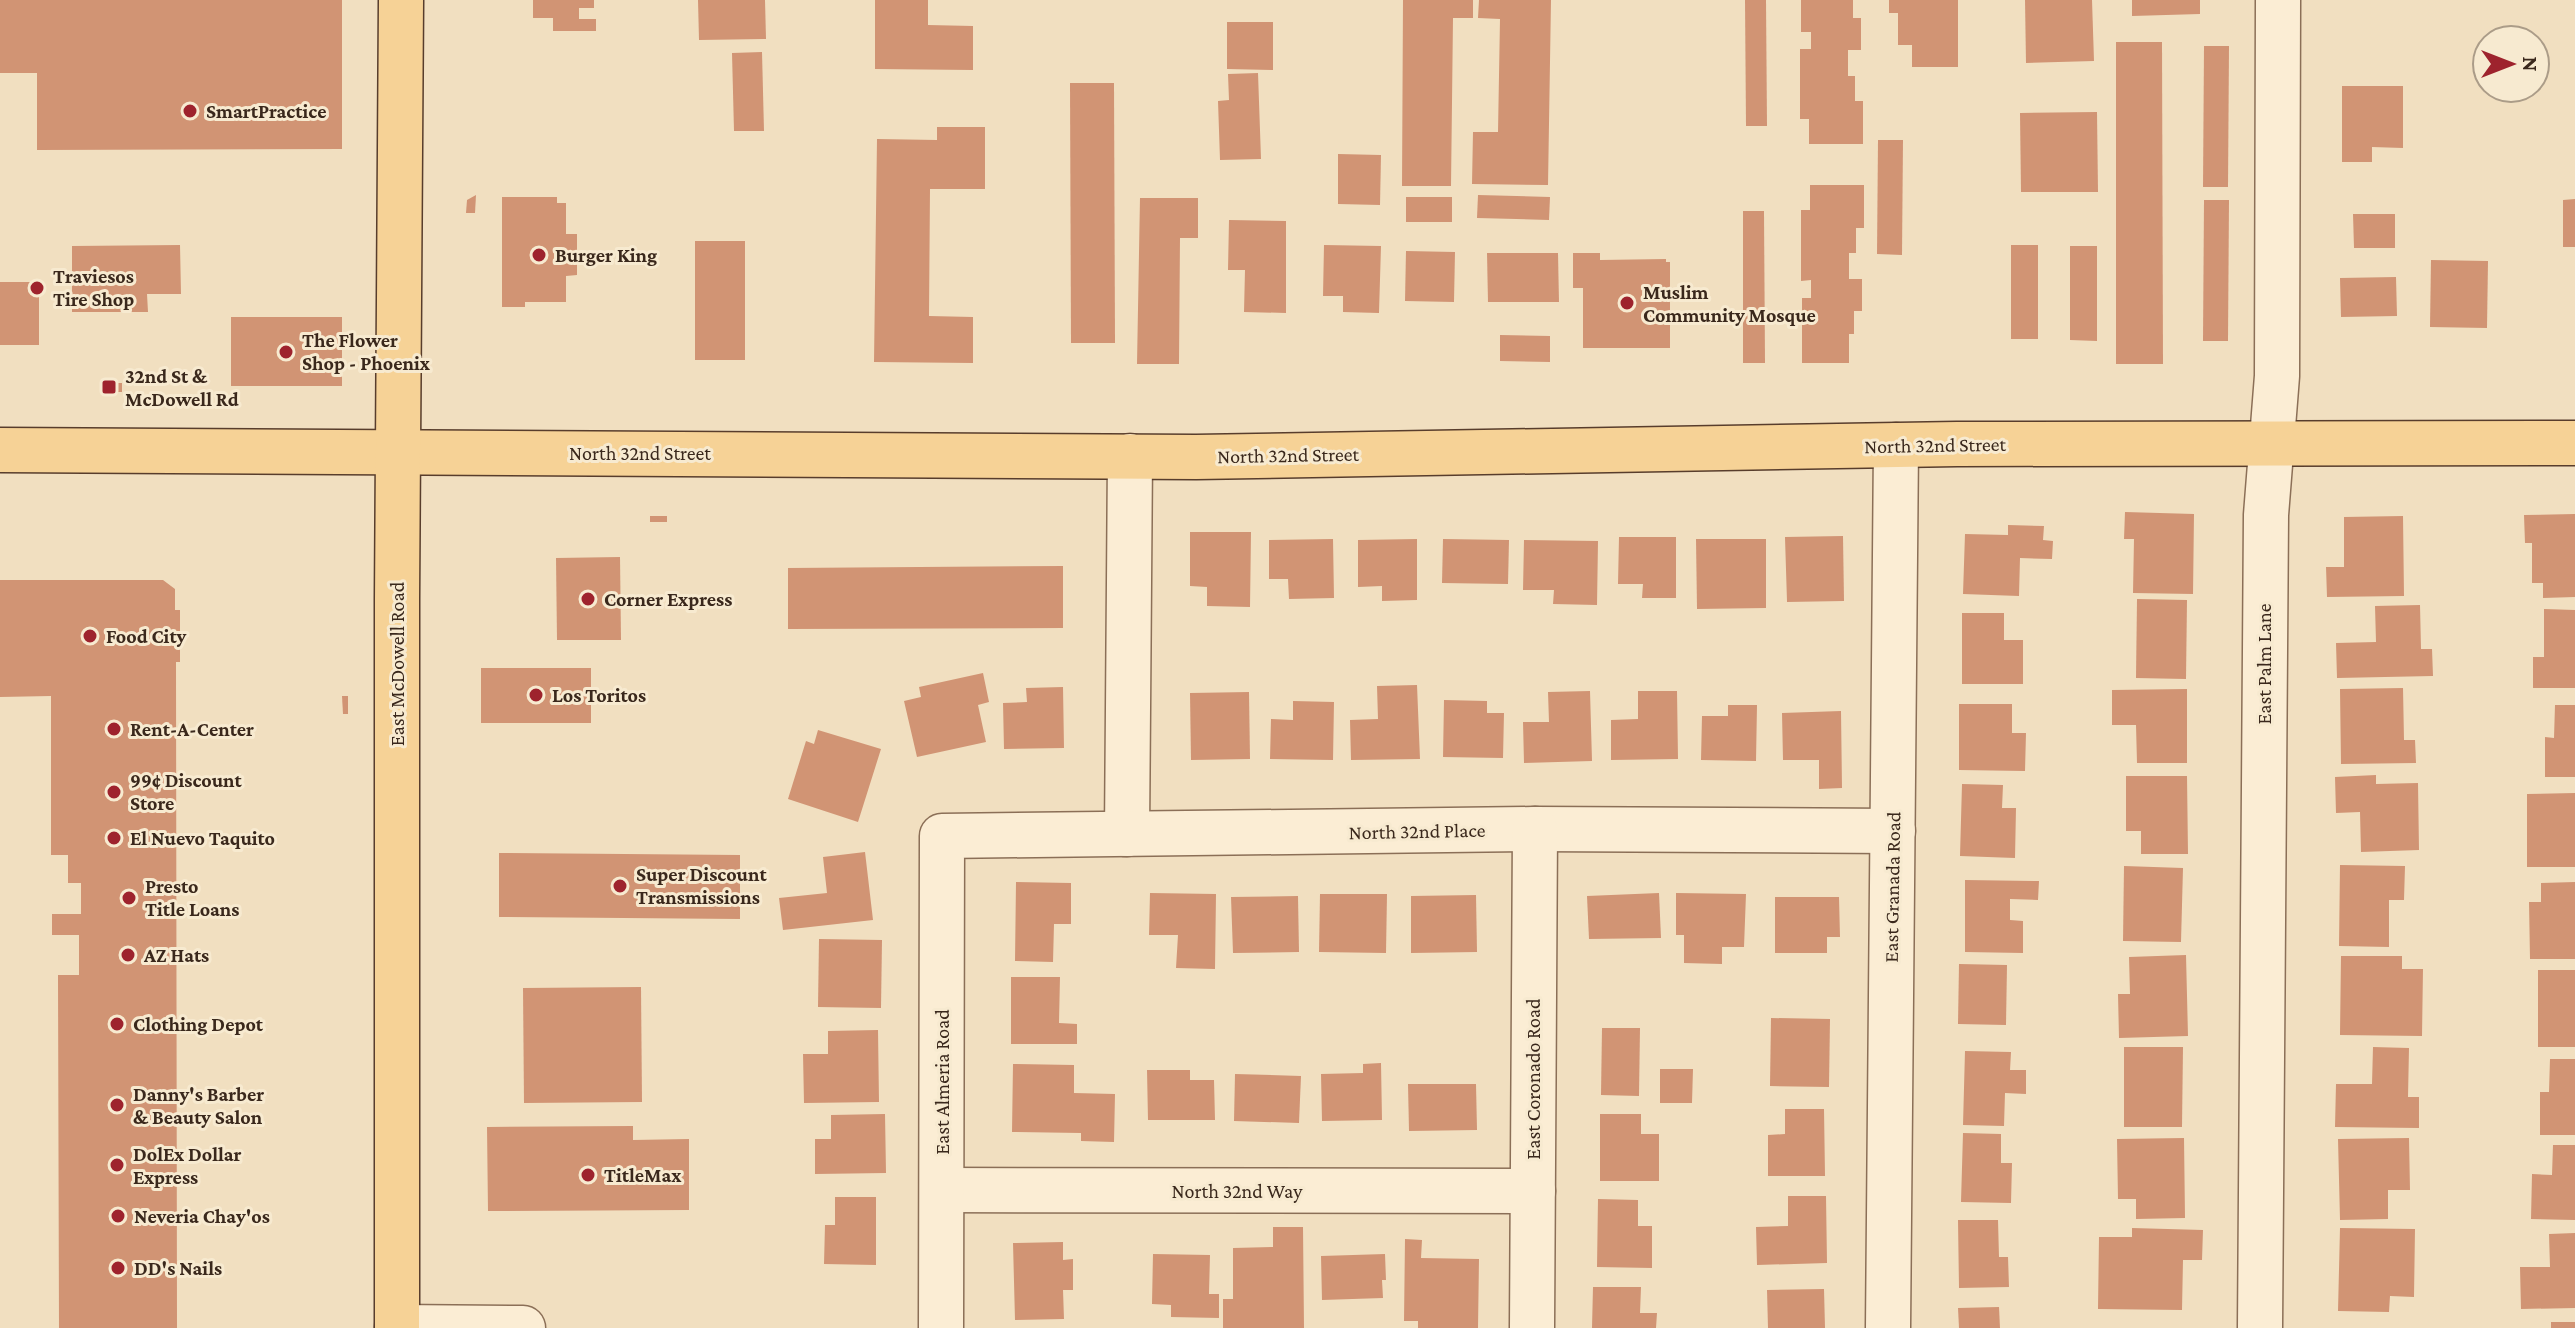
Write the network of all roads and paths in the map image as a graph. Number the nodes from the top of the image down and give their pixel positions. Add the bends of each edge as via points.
1 (401, 0) edge
2 (2278, 0) edge
3 (2575, 443) edge
4 (1896, 445) junction
5 (2272, 445) junction
6 (0, 450) edge
7 (398, 453) junction
8 (1130, 456) junction
9 (1535, 829) junction
10 (1893, 831) junction
11 (1127, 834) junction
12 (942, 836) joint
13 (942, 1190) junction
14 (1533, 1191) junction
15 (397, 1327) edge
16 (523, 1328) edge
17 (941, 1328) edge
18 (1532, 1328) edge
19 (1888, 1328) edge
20 (2260, 1328) edge

1 - 7 main road, East McDowell Road
2 - 5 street, East Palm Lane via 2277,376
3 - 5 main road, North 32nd Street
4 - 5 main road, North 32nd Street
4 - 8 main road, North 32nd Street
4 - 10 street, East Granada Road
5 - 20 street, East Palm Lane via 2266,515
6 - 7 main road, North 32nd Street
7 - 8 main road, North 32nd Street
7 - 15 main road, East McDowell Road
8 - 11 street
9 - 10 street, North 32nd Place
9 - 11 street, North 32nd Place
9 - 14 street, East Coronado Road
10 - 19 street, East Granada Road
11 - 12 street, North 32nd Place
12 - 13 street, East Almeria Road
13 - 14 street, North 32nd Way
13 - 17 street, East Almeria Road
14 - 18 street, East Coronado Road
15 - 16 street

